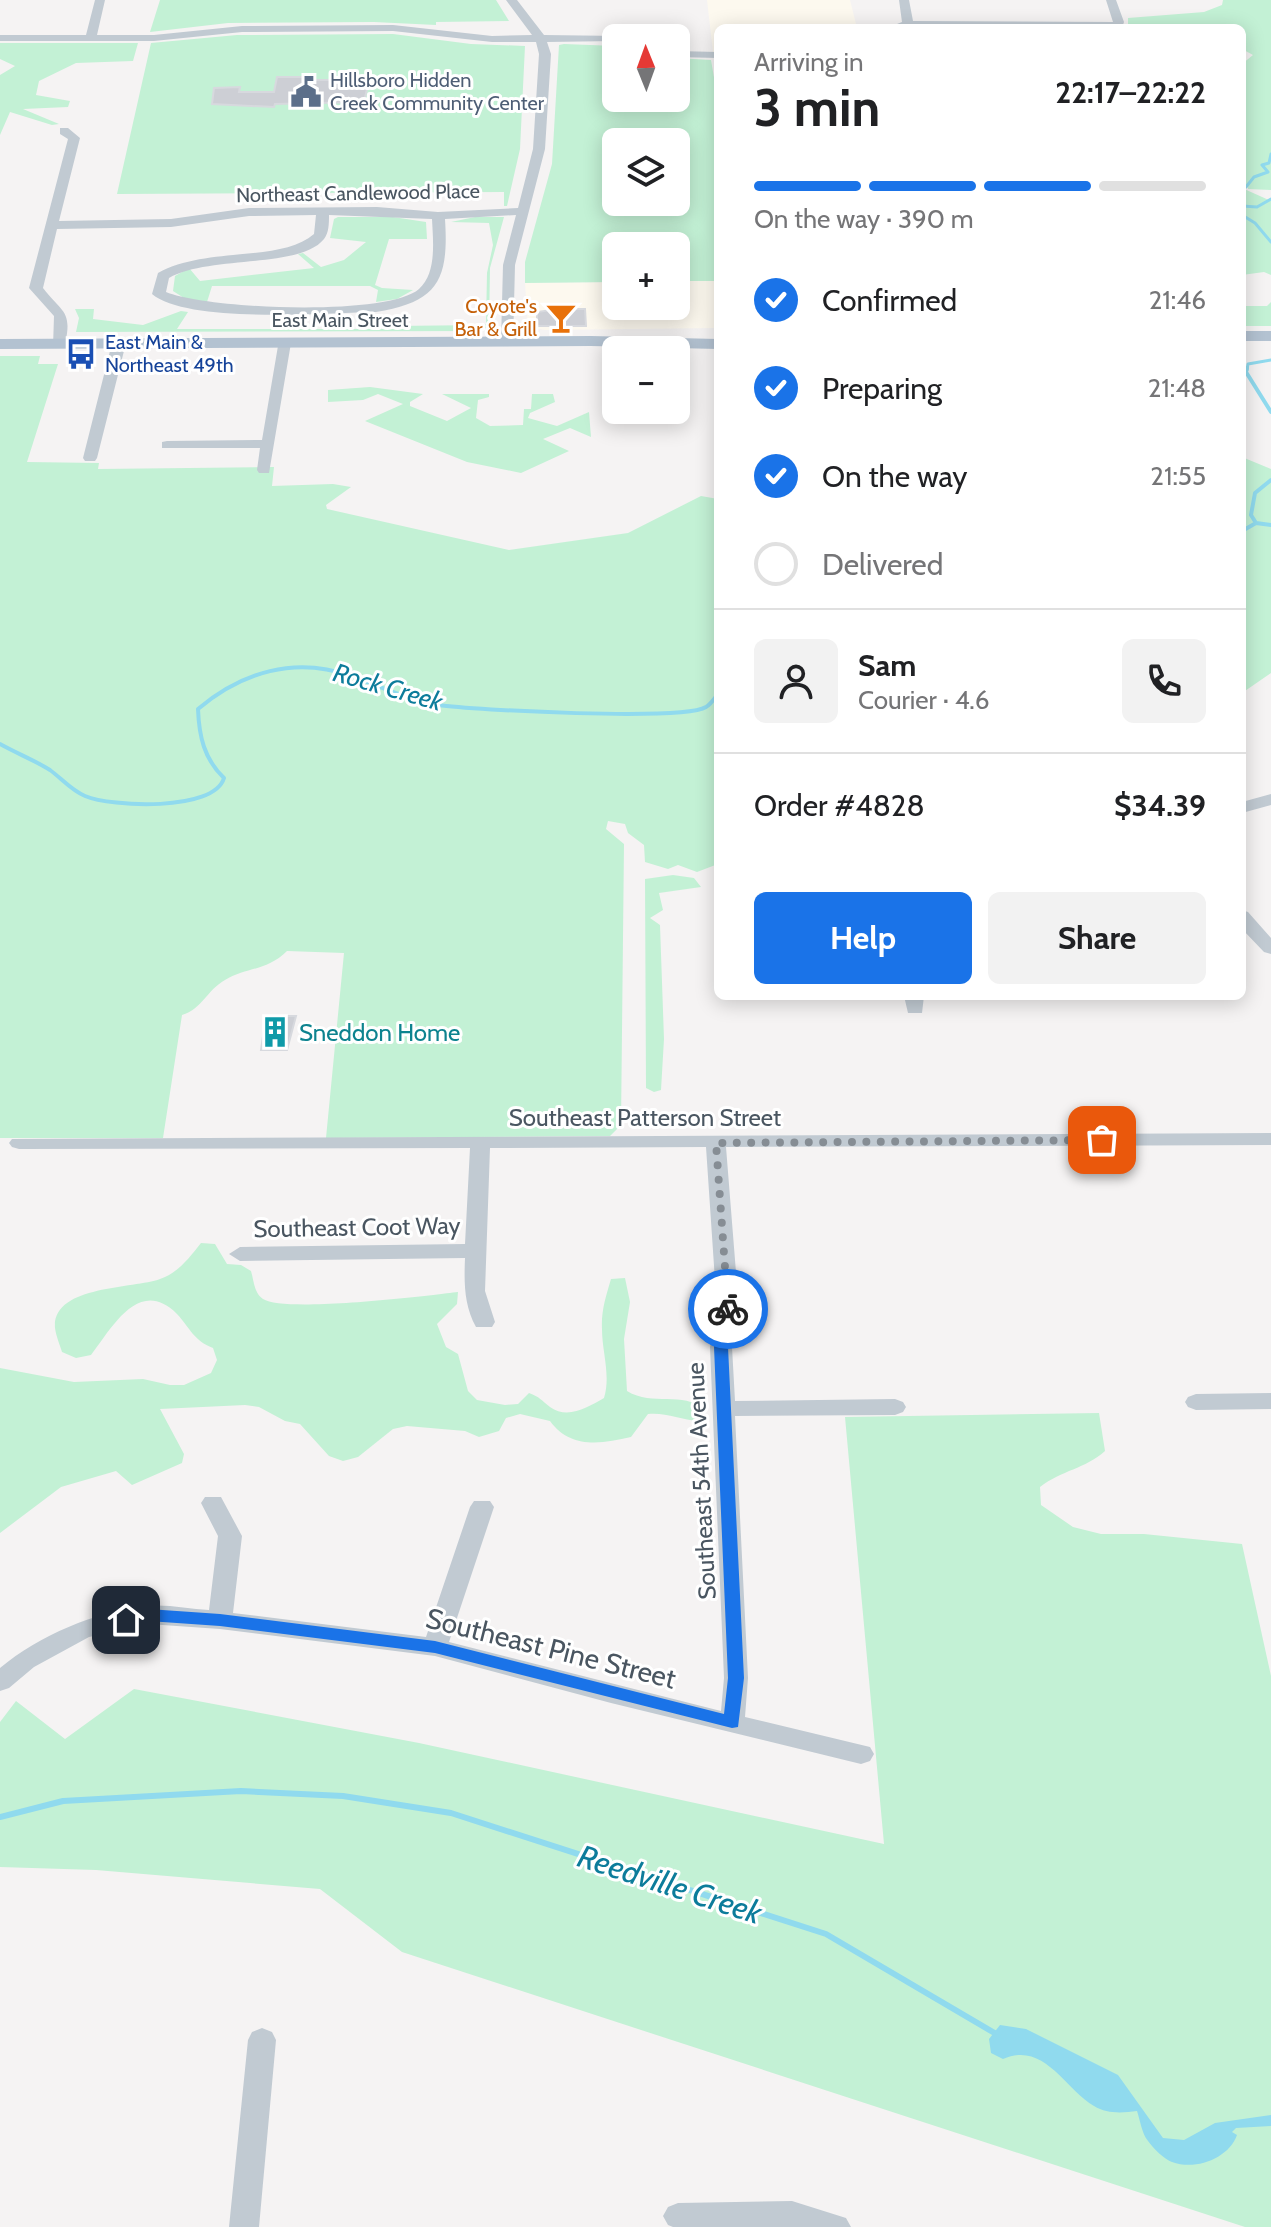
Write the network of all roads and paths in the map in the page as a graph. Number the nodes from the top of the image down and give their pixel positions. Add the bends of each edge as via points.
1 (100, 0) edge
2 (511, 0) edge
3 (904, 0) edge
4 (1111, 0) edge
5 (908, 24) edge
6 (1117, 24) edge
7 (0, 38) edge
8 (91, 38) junction
9 (541, 39) junction
10 (602, 40) edge
11 (690, 54) edge
12 (714, 55) edge
13 (64, 131) dead end
14 (523, 211) junction
15 (323, 212) junction
16 (438, 216) junction
17 (51, 225) junction
18 (714, 336) edge
19 (1246, 336) edge
20 (1271, 336) edge
21 (690, 338) edge
22 (508, 341) junction
23 (602, 341) edge
24 (690, 342) edge
25 (119, 343) junction
26 (284, 343) junction
27 (0, 344) edge
28 (58, 344) junction
29 (714, 344) edge
30 (268, 444) junction
31 (167, 445) dead end
32 (90, 458) dead end
33 (264, 470) dead end
34 (1271, 799) edge
35 (1246, 807) edge
36 (1256, 934) edge
37 (1271, 948) edge
38 (1271, 1139) edge
39 (19, 1143) dead end
40 (480, 1143) junction
41 (716, 1143) junction
42 (474, 1251) junction
43 (240, 1254) dead end
44 (484, 1322) dead end
45 (1271, 1401) edge
46 (1196, 1402) dead end
47 (895, 1407) dead end
48 (723, 1409) junction
49 (213, 1503) dead end
50 (482, 1507) dead end
51 (220, 1620) junction
52 (435, 1647) junction
53 (0, 1682) edge
54 (732, 1722) junction
55 (861, 1754) dead end
56 (262, 2040) dead end
57 (678, 2216) dead end
58 (244, 2227) edge
59 (836, 2227) edge

1 - 8 street
2 - 9 street
3 - 5 street
4 - 6 street
7 - 8 street
8 - 9 street via 393,28
9 - 10 street
9 - 14 street via 545,54 539,149
11 - 12 street
13 - 17 street via 74,138
14 - 16 street, Northeast Candlewood Place
14 - 22 street via 509,265
15 - 16 street, Northeast Candlewood Place
15 - 16 street via 320,235 311,244 188,263 163,276 159,294 170,301 211,307 401,305 429,289 441,248
15 - 17 street, Northeast Candlewood Place
17 - 28 street via 36,288 62,312
18 - 21 main road, East Main Street
19 - 20 main road
22 - 23 main road, East Main Street
22 - 26 main road, East Main Street
24 - 29 main road, East Main Street
25 - 26 main road, East Main Street
25 - 28 main road, East Main Street
25 - 32 street
26 - 30 street
27 - 28 main road, East Main Street
30 - 31 street
30 - 33 street
34 - 35 street
36 - 37 street
38 - 41 street, Southeast Patterson Street
39 - 40 street, Southeast Patterson Street
40 - 41 street, Southeast Patterson Street
40 - 42 street
41 - 48 street, Southeast 54th Avenue via 728,1310 721,1347
42 - 43 street, Southeast Coot Way
42 - 44 street via 474,1291
45 - 46 street
47 - 48 street
48 - 54 street, Southeast 54th Avenue via 736,1678
49 - 51 street via 230,1536
50 - 52 street
51 - 52 street, Southeast Pine Street
51 - 53 street, Southeast Pine Street via 148,1615 82,1630 25,1661
52 - 54 street, Southeast Pine Street
54 - 55 street, Southeast Pine Street
56 - 58 street
57 - 59 street via 792,2214

